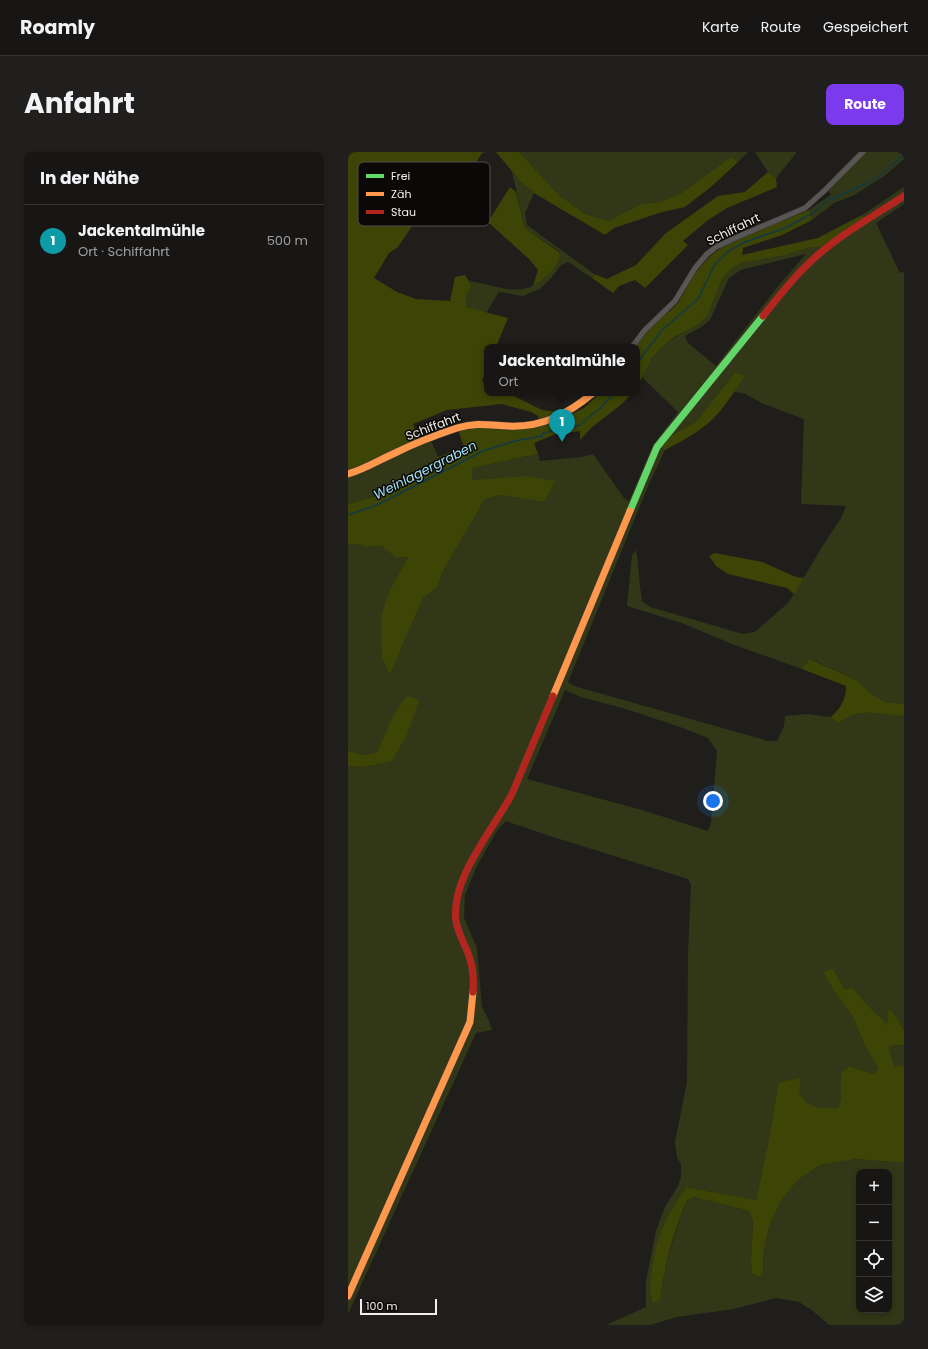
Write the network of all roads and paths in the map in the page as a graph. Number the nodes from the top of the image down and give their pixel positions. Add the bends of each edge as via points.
1 (863, 152) edge
2 (904, 196) edge
3 (634, 344) edge
4 (589, 396) edge
5 (348, 474) edge
6 (348, 1296) edge

1 - 3 street, Schiffahrt via 805,208 728,241 707,254 695,268 675,301
2 - 6 street via 812,259 657,447 512,794 477,850 464,878 456,918 459,934 472,967 469,1025
4 - 5 street, Schiffahrt via 573,410 549,421 524,426 473,423 416,443

